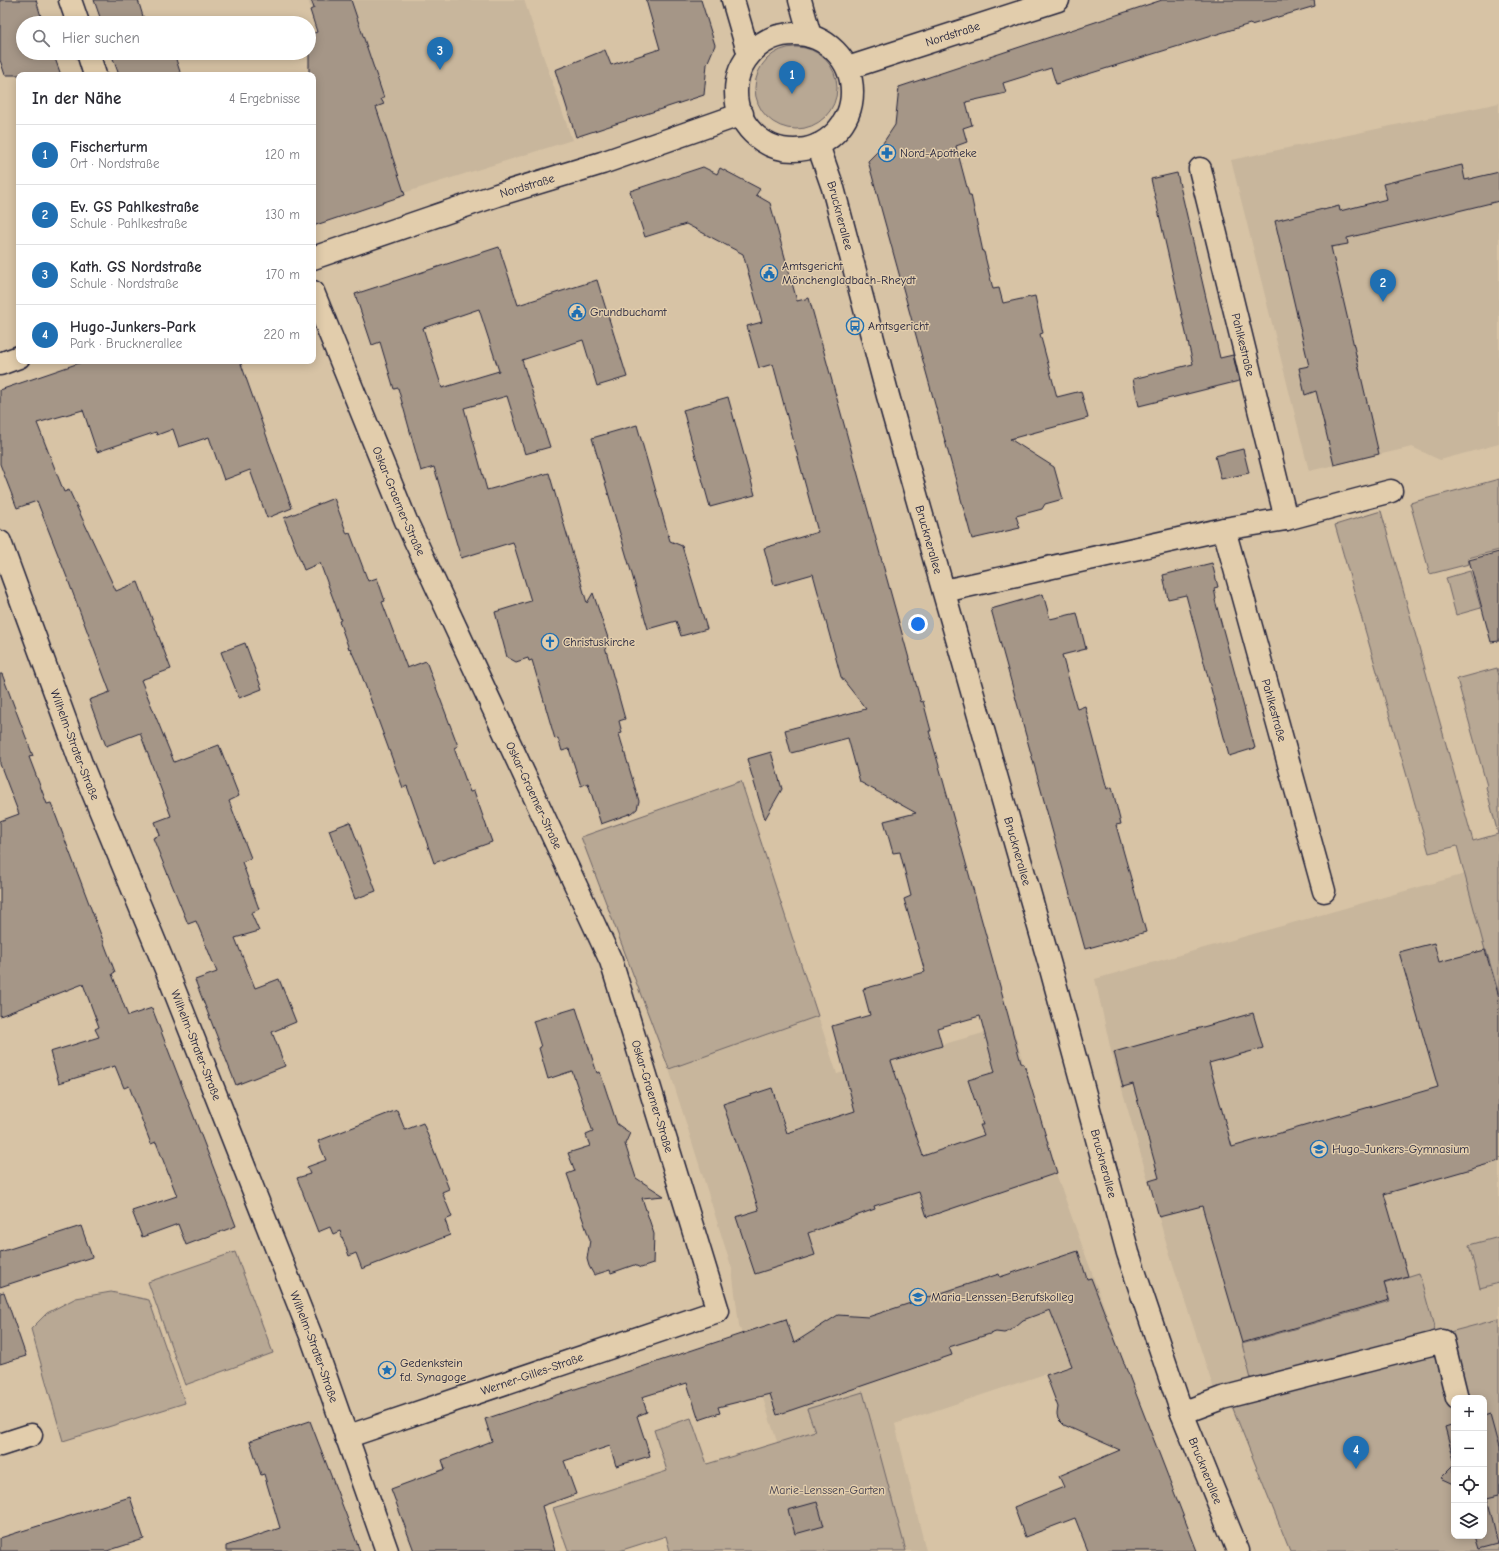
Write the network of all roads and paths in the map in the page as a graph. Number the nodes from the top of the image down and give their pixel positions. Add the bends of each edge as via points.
1 (70, 0) edge
2 (733, 0) edge
3 (800, 0) edge
4 (1058, 0) edge
5 (76, 16) edge
6 (810, 36) junction
7 (749, 55) junction
8 (90, 60) edge
9 (848, 68) junction
10 (94, 72) edge
11 (742, 114) junction
12 (818, 145) junction
13 (1200, 169) dead end
14 (316, 257) edge
15 (316, 299) edge
16 (16, 358) edge
17 (0, 364) edge
18 (1391, 492) dead end
19 (1286, 519) junction
20 (1224, 529) junction
21 (0, 542) edge
22 (944, 591) junction
23 (1324, 891) dead end
24 (718, 1311) joint
25 (1456, 1395) edge
26 (1182, 1413) junction
27 (31, 1434) dead end
28 (346, 1437) junction
29 (0, 1445) edge
30 (387, 1551) edge
31 (1238, 1551) edge

1 - 5 street
2 - 7 street
3 - 6 street
4 - 9 street, Nordstraße
6 - 7 street via 792,34 774,37 760,44
6 - 9 street via 826,42 839,53
7 - 11 street via 741,68 737,82 736,97
8 - 10 street
9 - 12 street via 853,86 851,104 845,121 833,135
11 - 12 street via 749,128 769,144 799,150
11 - 14 street, Nordstraße via 602,164 497,195
12 - 22 street, Brucknerallee via 833,188 888,396
13 - 19 street, Pahlkestraße
15 - 24 street, Oskar-Graemer-Straße via 406,521 611,961
16 - 17 street
18 - 19 street
19 - 20 street
20 - 22 street
20 - 23 street, Pahlkestraße
21 - 28 street, Wilhelm-Strater-Straße via 82,766 313,1341
22 - 26 street, Brucknerallee via 1128,1253
24 - 28 street, Werner-Gilles-Straße
25 - 26 street via 1443,1341 1222,1398
26 - 31 street, Brucknerallee
27 - 29 street
28 - 30 street, Wilhelm-Strater-Straße

